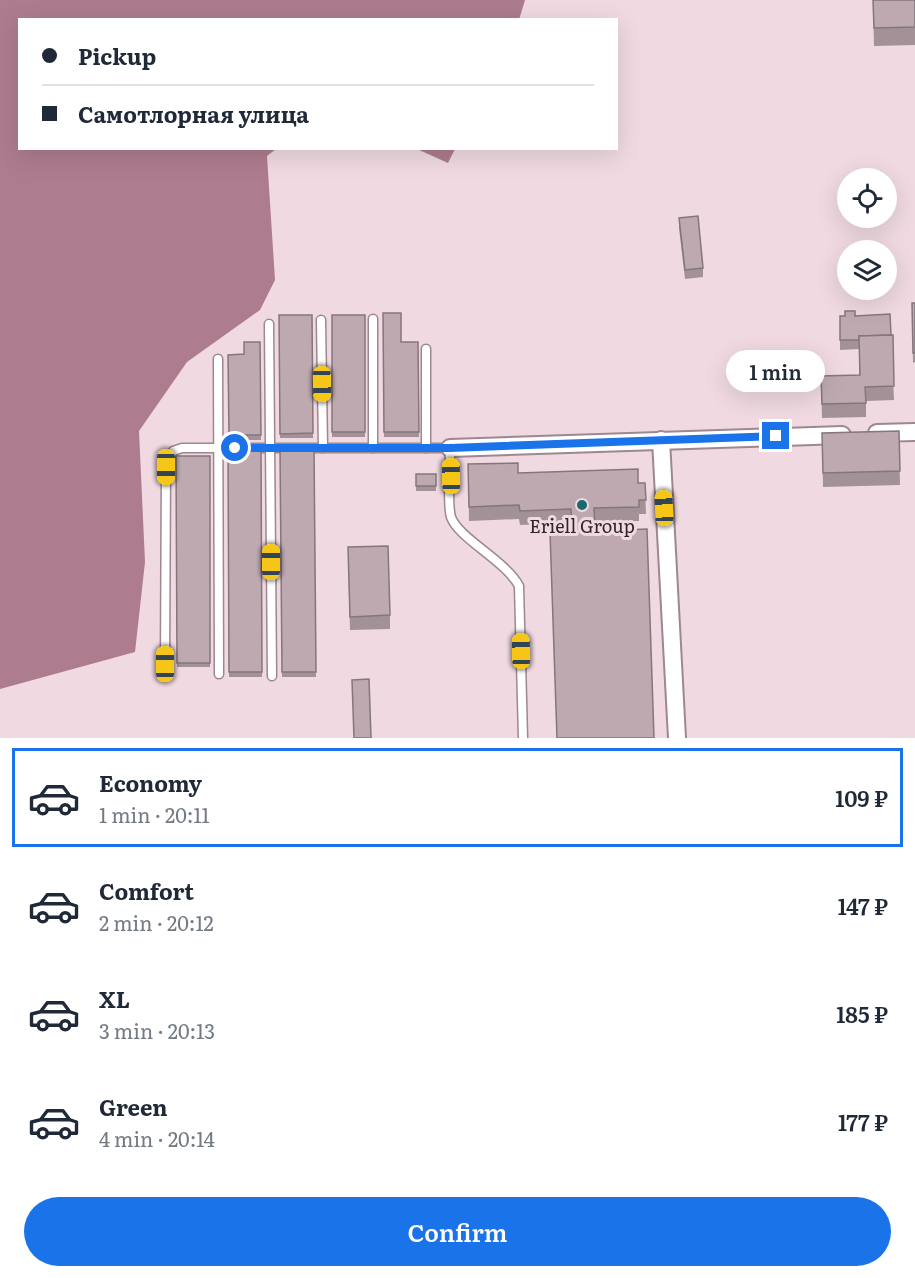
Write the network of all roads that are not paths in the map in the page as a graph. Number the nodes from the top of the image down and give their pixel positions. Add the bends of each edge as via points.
1 (373, 319) dead end
2 (321, 320) dead end
3 (269, 324) dead end
4 (426, 349) dead end
5 (218, 359) dead end
6 (915, 432) edge
7 (661, 440) junction
8 (218, 448) junction
9 (270, 448) junction
10 (323, 448) junction
11 (373, 448) junction
12 (426, 448) junction
13 (450, 448) junction
14 (165, 664) dead end
15 (219, 674) dead end
16 (272, 676) dead end
17 (523, 738) edge
18 (677, 738) edge

1 - 11 lane
2 - 10 lane
3 - 9 lane
4 - 12 lane
5 - 8 lane
6 - 7 street
7 - 13 street
7 - 18 street
8 - 9 lane
8 - 14 lane via 173,451 166,467
8 - 15 lane
9 - 10 lane
9 - 16 lane
10 - 11 lane
11 - 12 lane
12 - 13 lane
13 - 17 lane via 452,518 513,574 519,586

